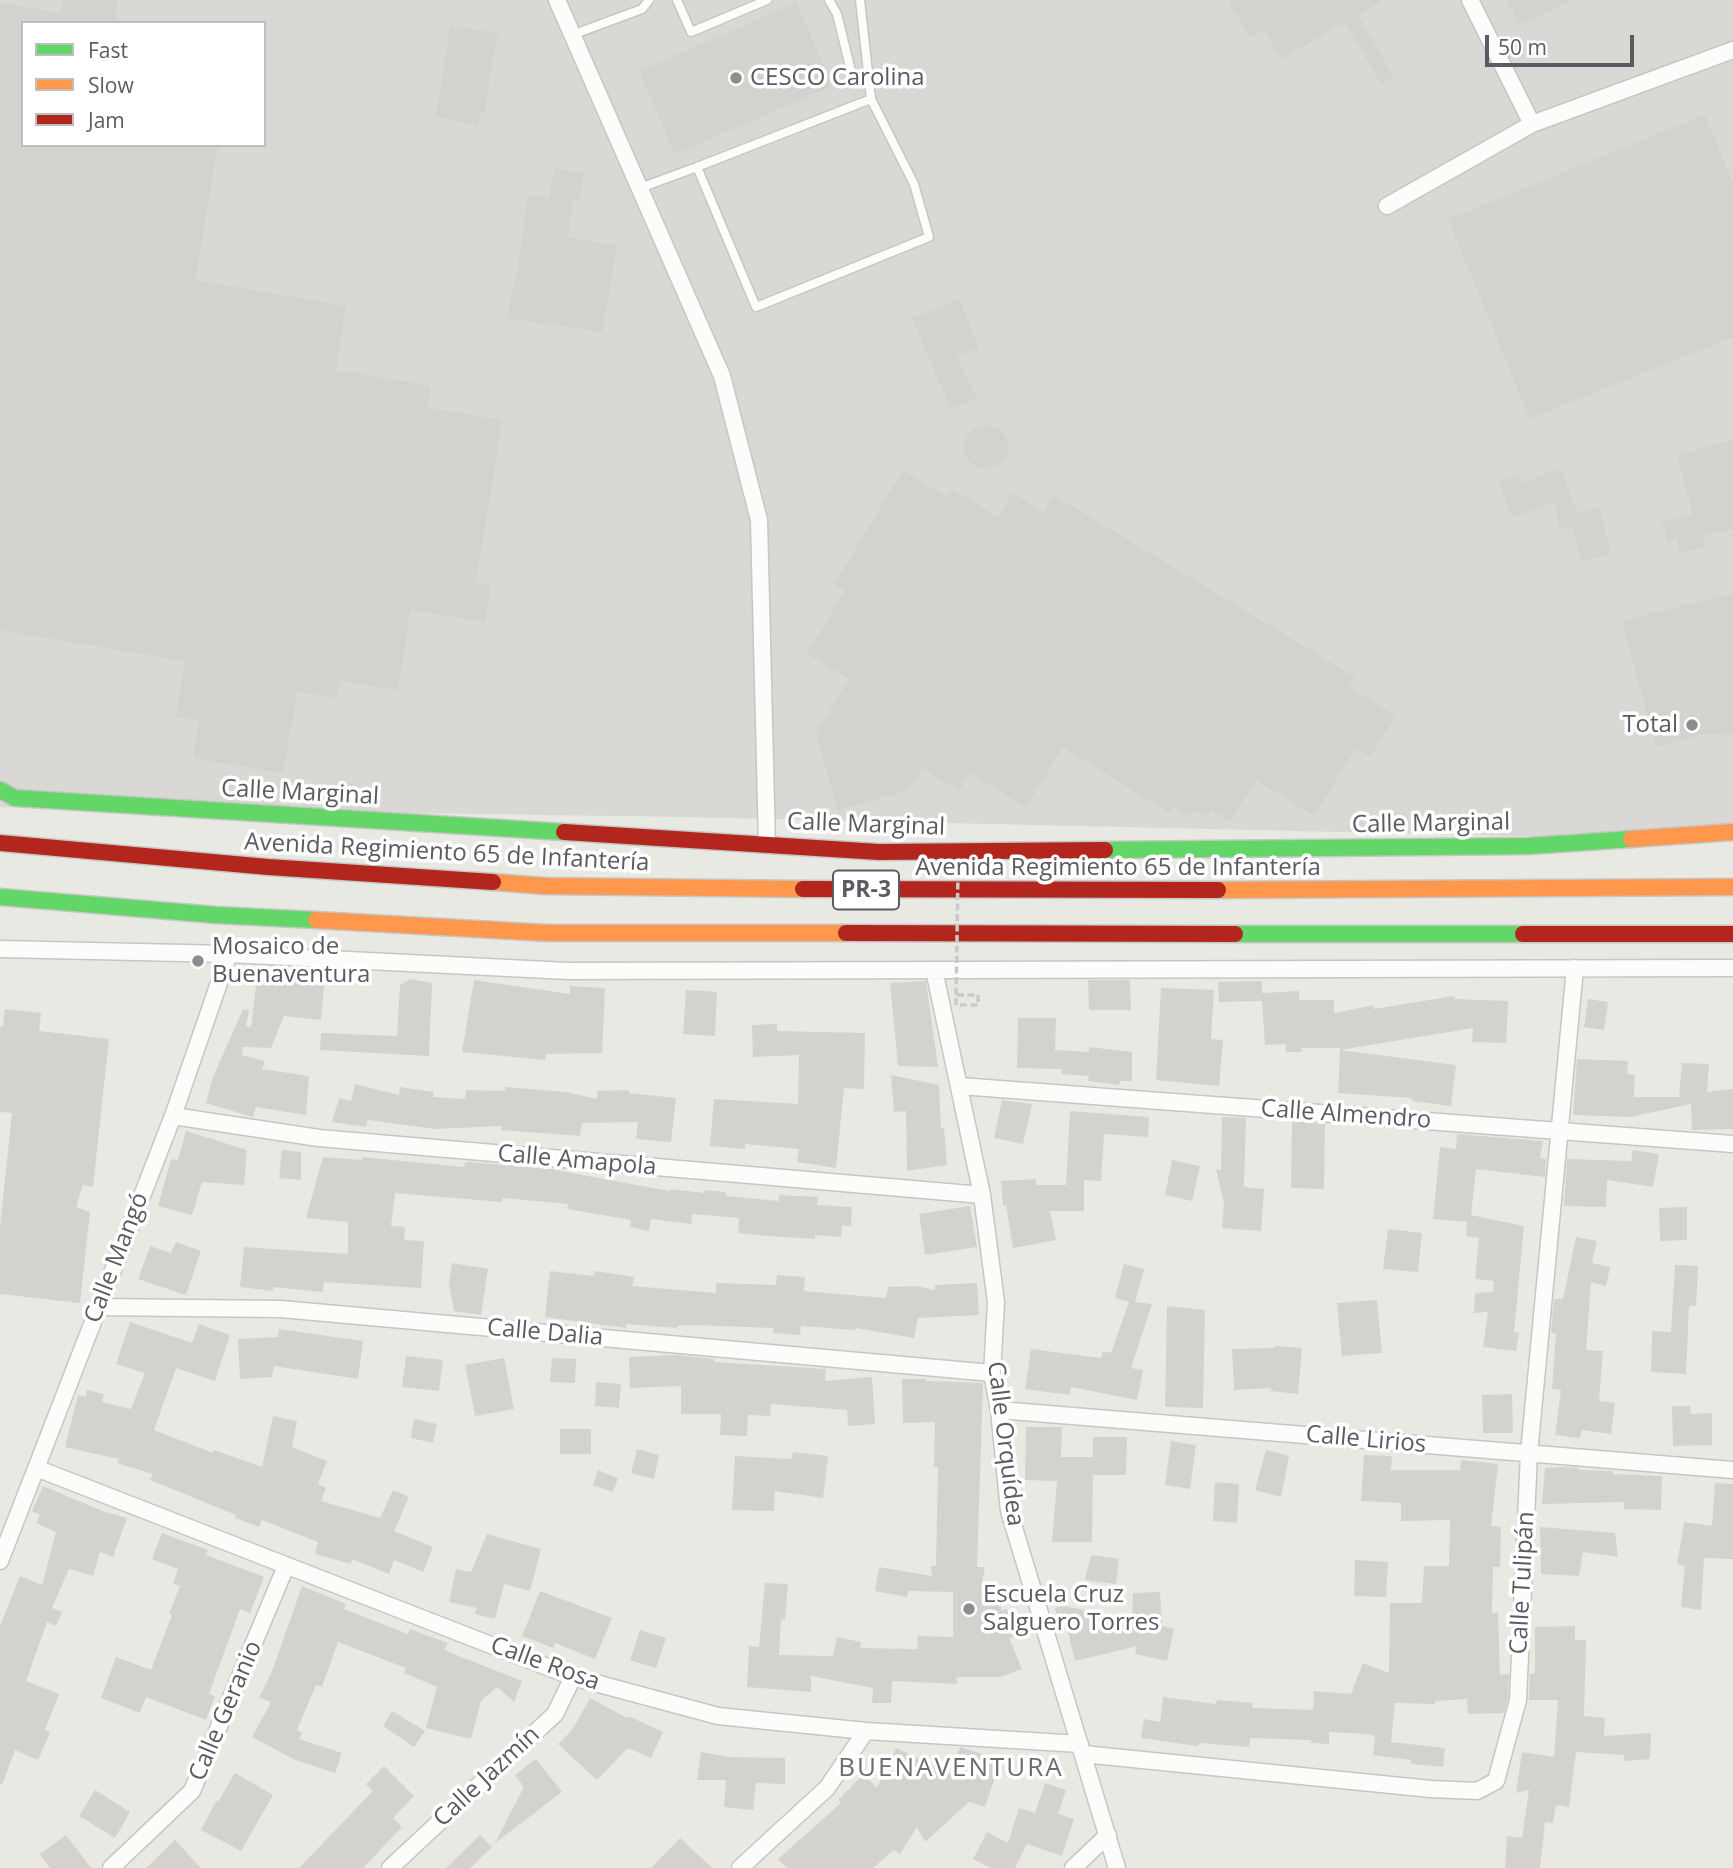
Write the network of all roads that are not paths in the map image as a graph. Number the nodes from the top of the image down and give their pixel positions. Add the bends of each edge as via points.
1 (557, 0) edge
2 (649, 0) edge
3 (677, 0) edge
4 (767, 0) edge
5 (829, 0) edge
6 (860, 0) edge
7 (1470, 0) edge
8 (572, 35) junction
9 (1733, 50) edge
10 (850, 67) dead end
11 (871, 99) junction
12 (1532, 124) junction
13 (697, 167) junction
14 (640, 188) junction
15 (1387, 206) dead end
16 (0, 790) edge
17 (1733, 832) edge
18 (0, 843) edge
19 (767, 844) junction
20 (1733, 887) edge
21 (0, 897) edge
22 (1733, 934) edge
23 (0, 948) edge
24 (229, 954) junction
25 (1575, 968) junction
26 (1733, 968) edge
27 (934, 970) junction
28 (960, 1086) junction
29 (173, 1116) junction
30 (1559, 1131) junction
31 (1733, 1144) edge
32 (982, 1195) junction
33 (97, 1307) junction
34 (992, 1373) junction
35 (999, 1410) junction
36 (1529, 1453) junction
37 (36, 1468) junction
38 (1733, 1470) edge
39 (0, 1561) edge
40 (286, 1566) junction
41 (573, 1677) junction
42 (866, 1731) junction
43 (1082, 1749) junction
44 (1108, 1835) junction
45 (111, 1868) edge
46 (390, 1868) edge
47 (740, 1868) edge
48 (1073, 1868) edge
49 (1117, 1868) edge

1 - 8 street
2 - 8 lane via 642,9
3 - 4 lane via 691,32
5 - 10 lane
6 - 11 lane
7 - 12 street
8 - 14 street
9 - 12 street
11 - 13 lane
11 - 13 lane via 914,184 929,237 756,307
12 - 15 street
13 - 14 lane
14 - 19 street via 722,376 759,520
16 - 19 main road, Calle Marginal via 15,798
17 - 19 main road, Calle Marginal via 1501,846 878,852
18 - 20 main road, Avenida Regimiento 65 de Infantería / PR-3 via 545,886 918,891
21 - 22 main road, PR-3 via 216,915 548,933
23 - 24 street
24 - 27 street via 568,971
24 - 29 street, Calle Mangó
25 - 26 street
25 - 27 street
25 - 30 street, Calle Tulipán
27 - 28 street, Calle Orquídea
28 - 30 street, Calle Almendro
28 - 32 street, Calle Orquídea
29 - 32 street, Calle Amapola via 319,1139
29 - 33 street, Calle Mangó
30 - 31 street, Calle Almendro
30 - 36 street, Calle Tulipán
32 - 34 street, Calle Orquídea via 996,1301
33 - 34 street, Calle Dalia via 281,1309
33 - 37 street, Calle Mangó
34 - 35 street, Calle Orquídea
35 - 36 street, Calle Lirios
35 - 43 street, Calle Orquídea via 1009,1511
36 - 38 street, Calle Lirios
36 - 43 street, Calle Tulipán via 1518,1700 1496,1781 1477,1791 1431,1789
37 - 39 street, Calle Mangó
37 - 40 street, Calle Rosa
40 - 41 street, Calle Rosa
40 - 45 street, Calle Geranio via 192,1791
41 - 42 street, Calle Rosa via 718,1716
41 - 46 street, Calle Jazmín via 555,1714
42 - 43 street, Calle Rosa
42 - 47 street via 827,1788
43 - 44 street, Calle Orquídea
44 - 48 street
44 - 49 street, Calle Orquídea

